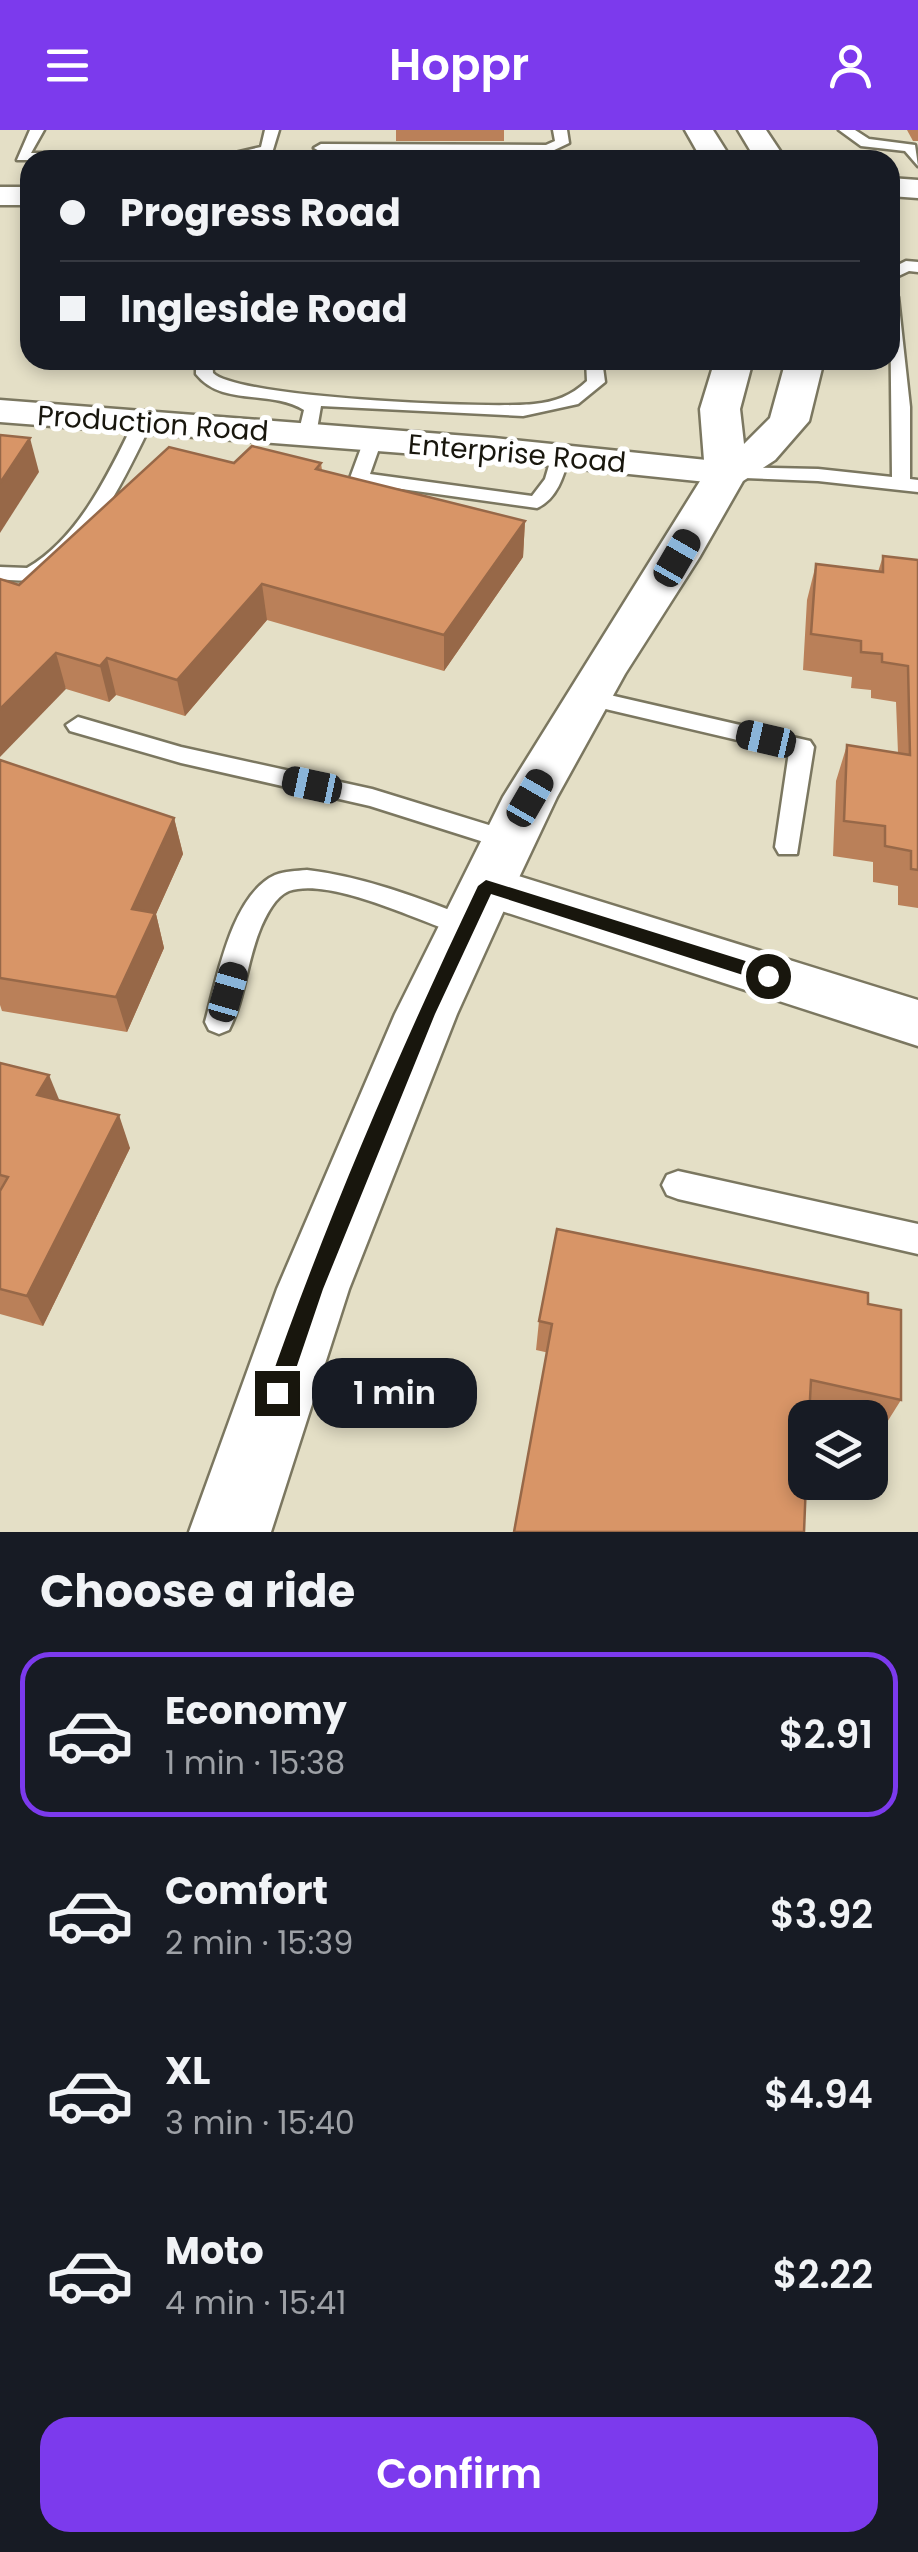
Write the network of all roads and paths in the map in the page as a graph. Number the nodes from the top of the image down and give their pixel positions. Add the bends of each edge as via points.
1 (560, 130) edge
2 (846, 130) edge
3 (502, 150) edge
4 (918, 162) edge
5 (202, 370) edge
6 (595, 370) edge
7 (731, 370) edge
8 (803, 370) edge
9 (897, 370) edge
10 (0, 411) edge
11 (306, 417) junction
12 (144, 422) junction
13 (726, 473) junction
14 (909, 485) edge
15 (0, 573) edge
16 (588, 698) junction
17 (78, 725) dead end
18 (788, 847) dead end
19 (487, 885) junction
20 (219, 1022) dead end
21 (918, 1023) edge
22 (678, 1186) dead end
23 (918, 1238) edge
24 (230, 1532) edge

1 - 3 lane via 562,143 548,149
2 - 4 lane via 866,144 910,148
5 - 11 lane via 216,386 291,395
6 - 11 lane via 596,382 583,396 559,408
7 - 13 street via 720,409
8 - 13 street via 790,421
9 - 14 lane
10 - 12 street, Production Road
11 - 12 street, Production Road
11 - 13 street, Enterprise Road via 373,440
12 - 15 lane via 120,471 64,548 38,571
13 - 14 lane
13 - 16 street
16 - 18 lane via 802,747
16 - 19 street
17 - 19 lane via 372,798
19 - 20 lane via 353,886 292,878 270,888 246,930
19 - 21 street
19 - 24 street via 312,1289
22 - 23 lane

